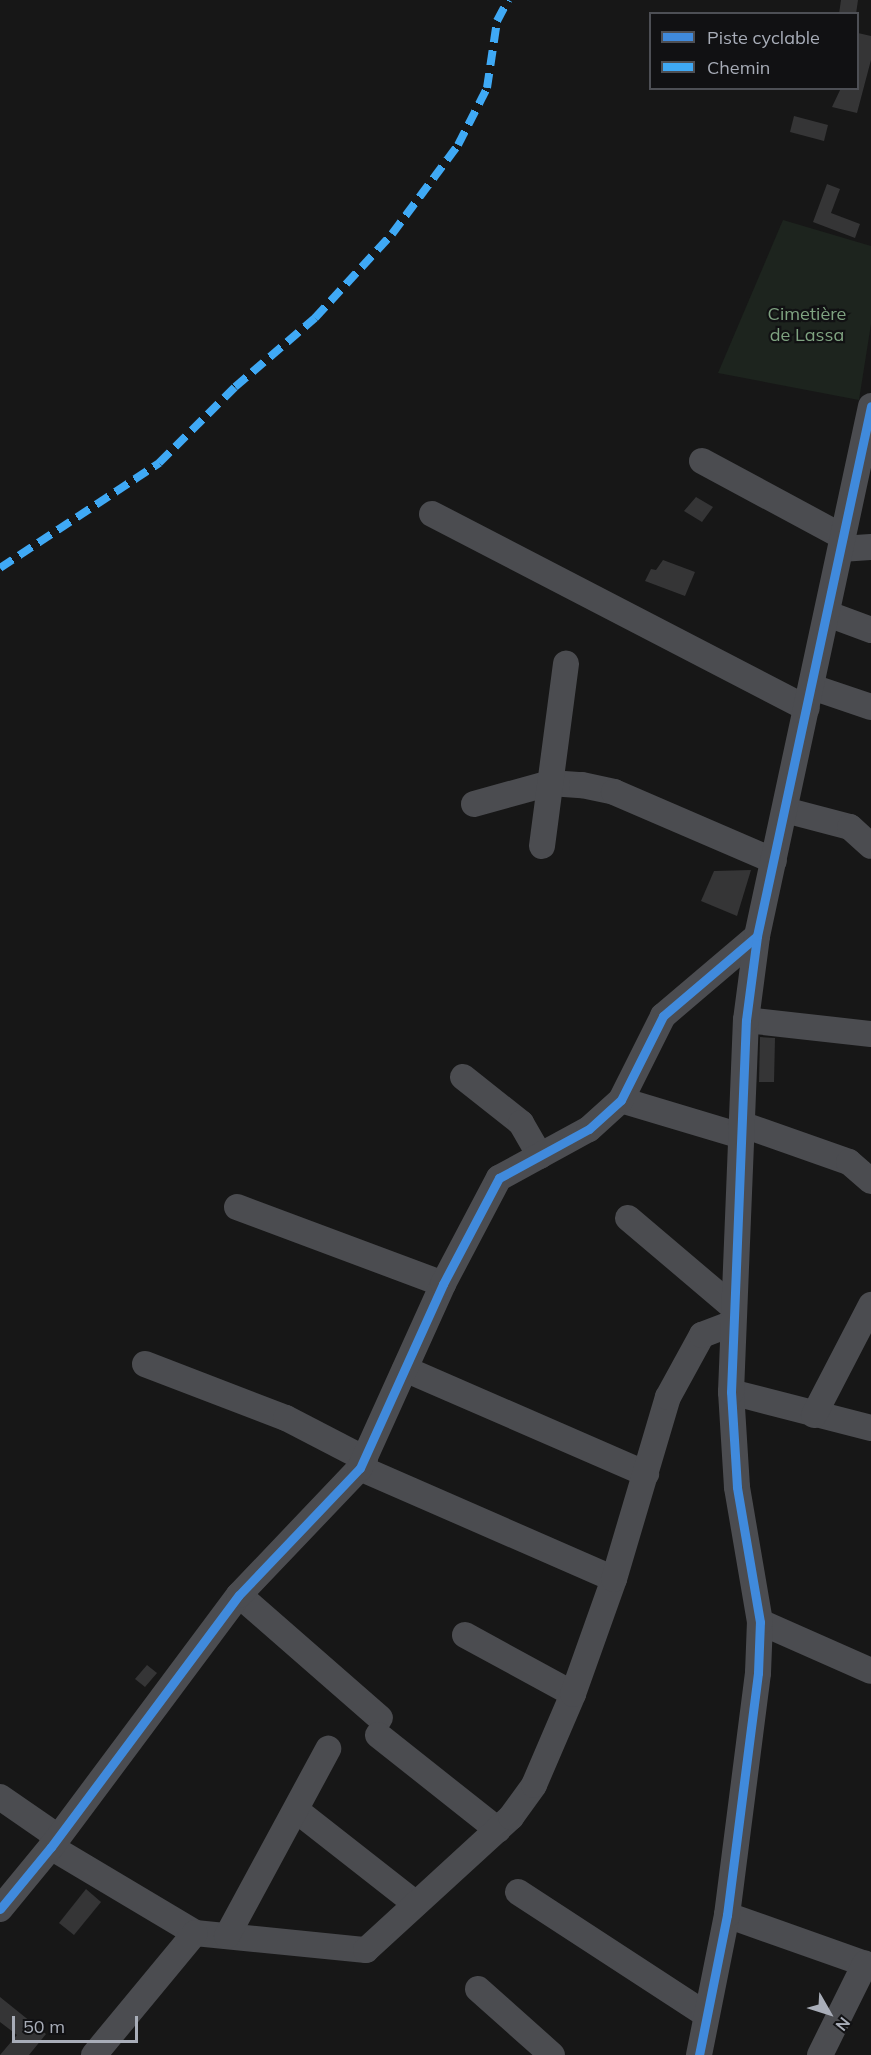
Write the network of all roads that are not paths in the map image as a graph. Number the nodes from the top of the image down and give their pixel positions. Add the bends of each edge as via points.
1 (871, 406) edge
2 (702, 461) dead end
3 (432, 514) dead end
4 (842, 543) junction
5 (871, 547) edge
6 (828, 614) junction
7 (871, 630) edge
8 (566, 664) dead end
9 (809, 698) junction
10 (871, 707) edge
11 (550, 783) junction
12 (474, 804) dead end
13 (785, 810) junction
14 (542, 846) dead end
15 (871, 846) edge
16 (774, 861) junction
17 (757, 936) junction
18 (746, 1020) junction
19 (871, 1034) edge
20 (463, 1077) dead end
21 (621, 1100) junction
22 (741, 1130) junction
23 (540, 1156) junction
24 (871, 1181) edge
25 (237, 1207) dead end
26 (628, 1218) dead end
27 (443, 1284) junction
28 (871, 1305) edge
29 (733, 1315) junction
30 (145, 1364) dead end
31 (405, 1369) junction
32 (731, 1392) junction
33 (814, 1415) junction
34 (871, 1428) edge
35 (362, 1464) junction
36 (646, 1474) junction
37 (614, 1579) junction
38 (239, 1595) junction
39 (760, 1622) junction
40 (465, 1635) dead end
41 (871, 1671) edge
42 (573, 1694) junction
43 (328, 1749) dead end
44 (0, 1797) edge
45 (296, 1809) junction
46 (498, 1830) junction
47 (55, 1842) junction
48 (518, 1892) dead end
49 (416, 1904) junction
50 (0, 1909) edge
51 (727, 1916) junction
52 (195, 1933) junction
53 (226, 1936) junction
54 (868, 1965) edge
55 (477, 1989) dead end
56 (707, 2015) junction
57 (94, 2055) edge
58 (552, 2055) edge
59 (699, 2055) edge
60 (820, 2055) edge

1 - 4 street
2 - 4 street
3 - 9 street
4 - 5 street
4 - 6 street
6 - 7 street
6 - 9 street
8 - 11 street
9 - 10 street
9 - 13 street
11 - 12 street
11 - 14 street
11 - 16 street via 614,792
13 - 15 street via 850,827
13 - 16 street
16 - 17 street
17 - 18 street
17 - 21 street via 663,1016
18 - 19 street
18 - 22 street
20 - 23 street via 521,1124
21 - 22 street
21 - 23 street via 589,1129
22 - 24 street via 849,1162
22 - 29 street
23 - 27 street via 499,1178
25 - 27 street
26 - 29 street
27 - 31 street
28 - 33 street
29 - 32 street
29 - 36 street via 702,1335 668,1397
30 - 35 street via 286,1418
31 - 35 street
31 - 36 street
32 - 33 street
32 - 39 street via 736,1487
33 - 34 street
35 - 37 street
35 - 38 street
36 - 37 street
37 - 42 street
38 - 46 street
38 - 47 street
39 - 41 street
39 - 51 street via 758,1673
40 - 42 street
42 - 46 street via 534,1785
43 - 45 street
44 - 47 street
45 - 49 street
45 - 53 street
46 - 49 street
47 - 50 street
47 - 52 street
48 - 56 street
49 - 53 street via 366,1950
51 - 54 street
51 - 56 street
52 - 53 street
52 - 57 street
54 - 60 street
55 - 58 street
56 - 59 street

